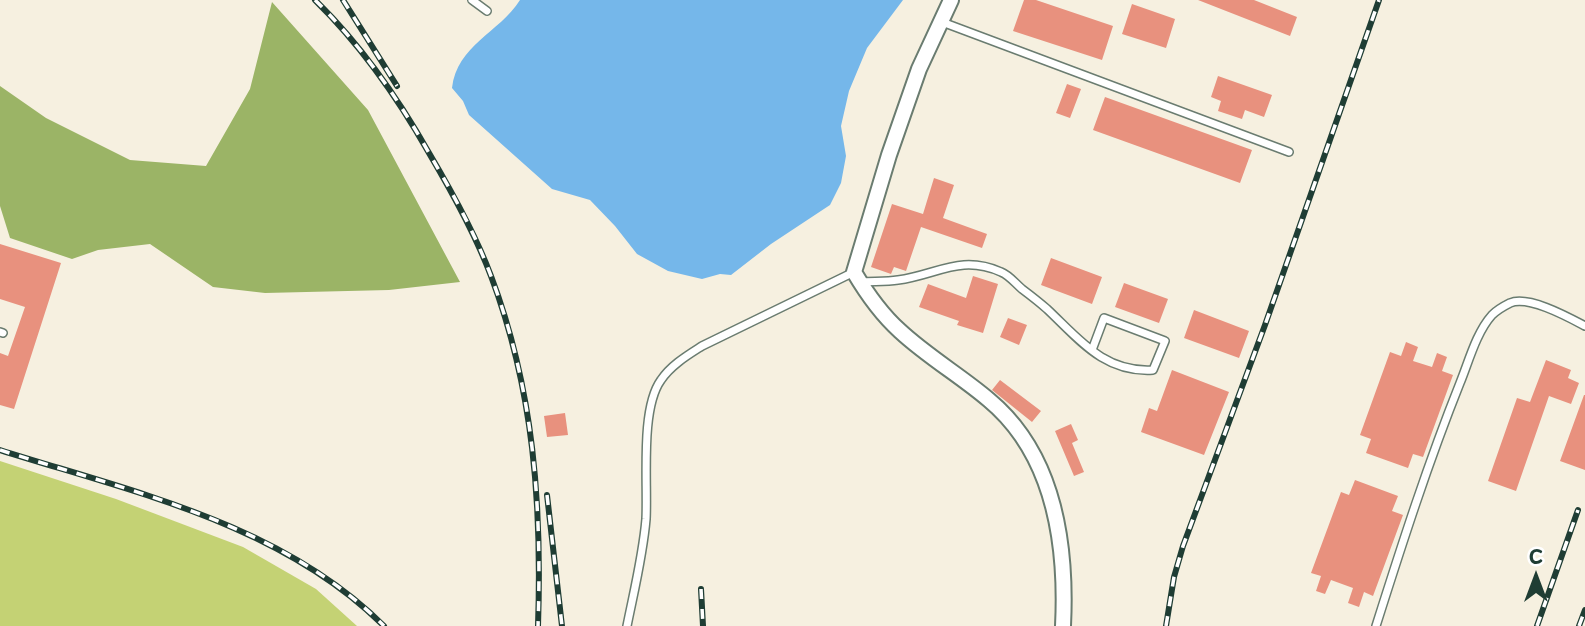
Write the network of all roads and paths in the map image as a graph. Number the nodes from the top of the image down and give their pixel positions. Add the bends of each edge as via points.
1 (472, 0) edge
2 (951, 0) edge
3 (487, 11) dead end
4 (942, 22) junction
5 (1289, 152) dead end
6 (857, 277) junction
7 (1585, 326) edge
8 (1092, 351) junction
9 (627, 626) edge
10 (1063, 626) edge
11 (1376, 626) edge

1 - 3 lane
2 - 4 street
4 - 5 lane
4 - 6 street via 902,119
6 - 8 lane via 897,281 951,265 974,264 1003,272
6 - 9 lane via 702,345 660,381 652,402 646,520
6 - 10 street via 899,331 990,401 1031,446 1059,530
7 - 11 lane via 1557,312 1513,302 1493,314 1480,334 1446,418
8 - 8 lane via 1134,371 1153,370 1165,341 1104,318

